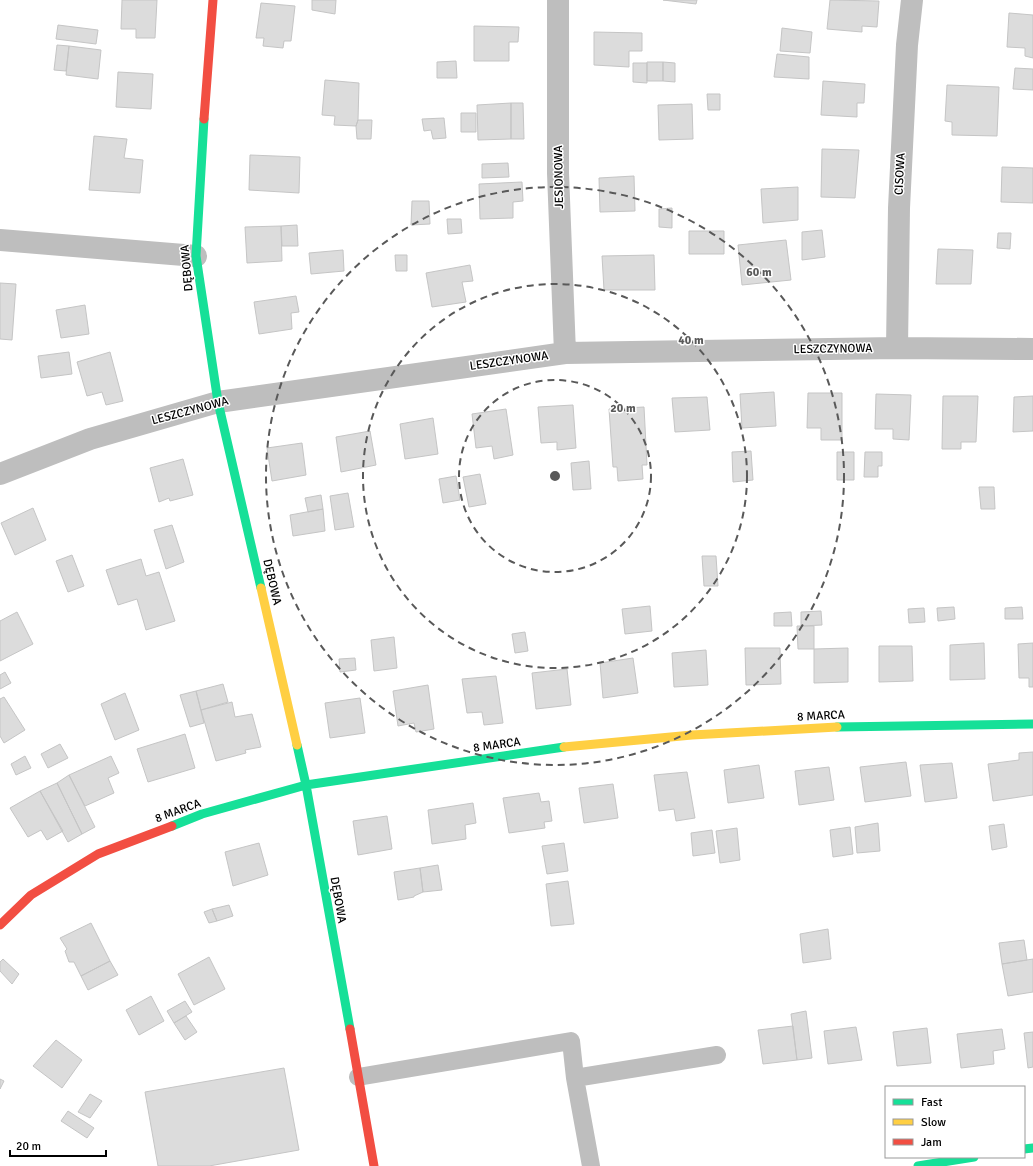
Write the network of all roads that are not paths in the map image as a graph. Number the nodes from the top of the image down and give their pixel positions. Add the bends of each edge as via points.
1 (213, 0) edge
2 (558, 0) edge
3 (912, 0) edge
4 (0, 240) edge
5 (196, 256) junction
6 (897, 348) junction
7 (1033, 349) edge
8 (565, 353) junction
9 (218, 402) junction
10 (0, 474) edge
11 (1033, 724) edge
12 (306, 785) junction
13 (0, 925) edge
14 (717, 1055) dead end
15 (358, 1077) junction
16 (575, 1078) junction
17 (968, 1158) edge
18 (374, 1166) edge
19 (590, 1166) edge
20 (918, 1166) edge

1 - 5 street, DĘBOWA
2 - 8 street, JESIONOWA via 558,173
3 - 6 street, CISOWA via 898,208
4 - 5 street
5 - 9 street, DĘBOWA
6 - 7 street, LESZCZYNOWA
6 - 8 street, LESZCZYNOWA
8 - 9 street, LESZCZYNOWA
9 - 10 street, LESZCZYNOWA via 90,438
9 - 12 street, DĘBOWA
11 - 12 street, 8 MARCA via 830,727 692,735 566,747
12 - 13 street, 8 MARCA via 202,814 98,854 31,895
12 - 15 street, DĘBOWA
14 - 16 lane
15 - 16 lane via 571,1041
15 - 18 street, DĘBOWA
16 - 19 lane
17 - 20 street

